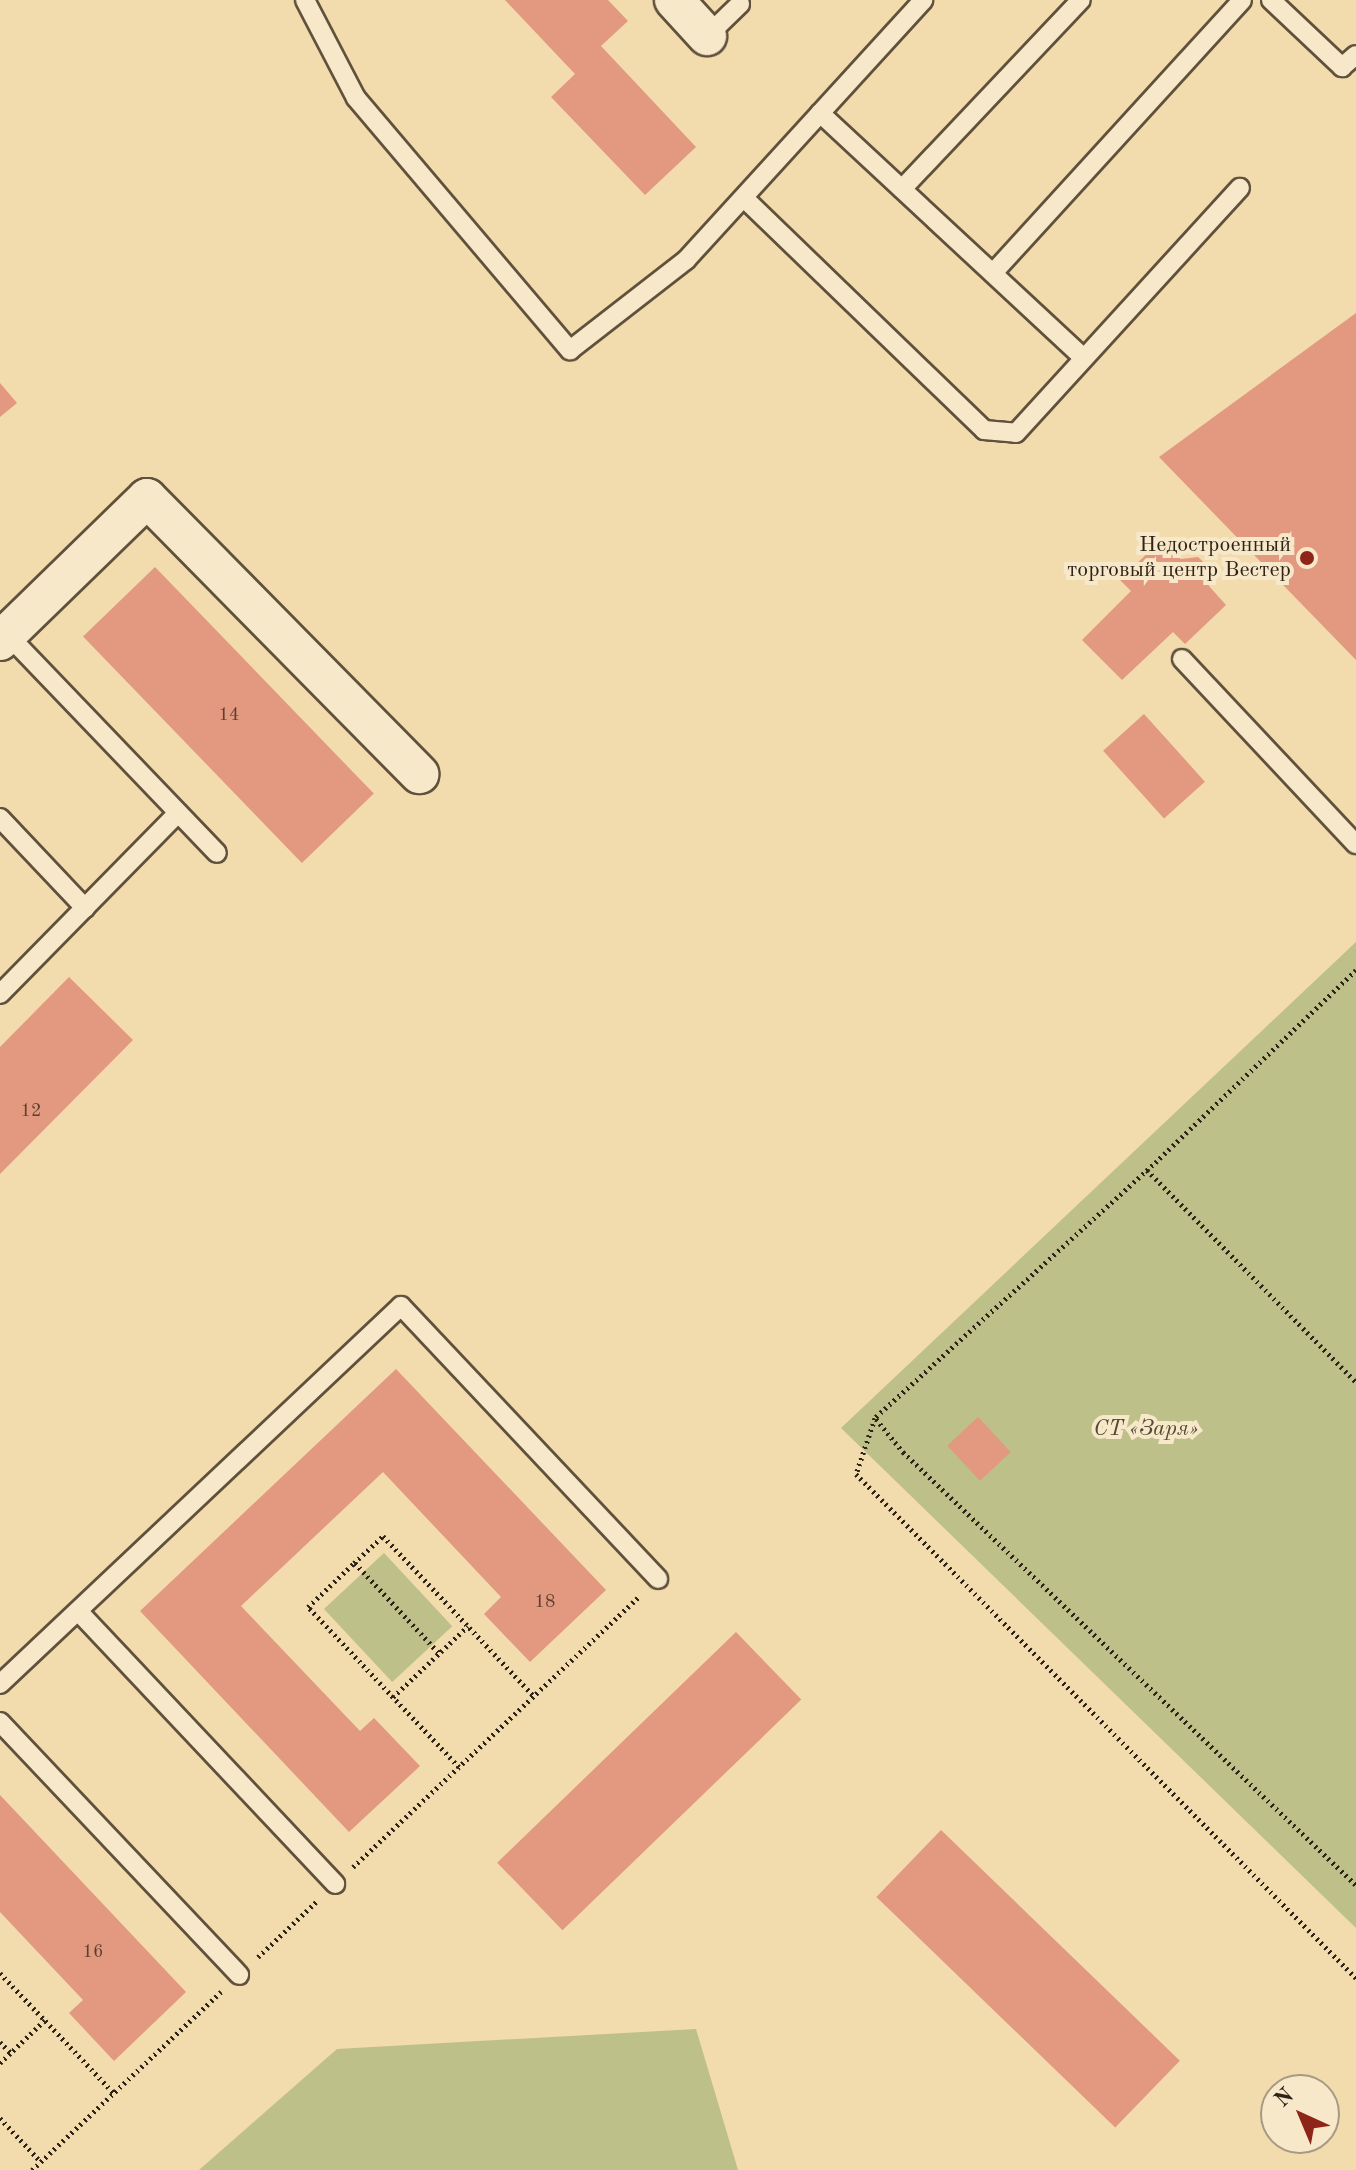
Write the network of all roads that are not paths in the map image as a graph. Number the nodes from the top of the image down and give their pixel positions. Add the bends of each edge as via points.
1 (305, 0) edge
2 (674, 0) edge
3 (923, 0) edge
4 (1081, 0) edge
5 (1242, 0) edge
6 (1271, 0) edge
7 (740, 4) dead end
8 (707, 36) joint
9 (1356, 55) edge
10 (820, 113) junction
11 (1240, 188) dead end
12 (902, 189) junction
13 (744, 198) junction
14 (993, 273) junction
15 (1083, 357) junction
16 (3, 638) edge
17 (1182, 659) dead end
18 (419, 774) dead end
19 (178, 813) junction
20 (0, 818) edge
21 (1356, 844) edge
22 (217, 853) dead end
23 (85, 908) junction
24 (0, 994) edge
25 (658, 1579) dead end
26 (78, 1611) junction
27 (0, 1684) edge
28 (0, 1722) edge
29 (335, 1884) dead end
30 (239, 1975) dead end

1 - 13 lane via 356,98 570,350 686,260
2 - 8 street
3 - 10 lane
4 - 12 lane
5 - 14 lane
6 - 9 lane via 1342,67
7 - 8 lane
10 - 12 lane
10 - 13 lane
11 - 15 lane
12 - 14 lane
13 - 15 lane via 984,430 1016,433
14 - 15 lane
16 - 18 street via 147,498
16 - 19 lane
17 - 21 lane
19 - 22 lane
19 - 23 lane
20 - 23 lane
23 - 24 lane
25 - 26 lane via 401,1306
26 - 27 lane
26 - 29 lane
28 - 30 lane

